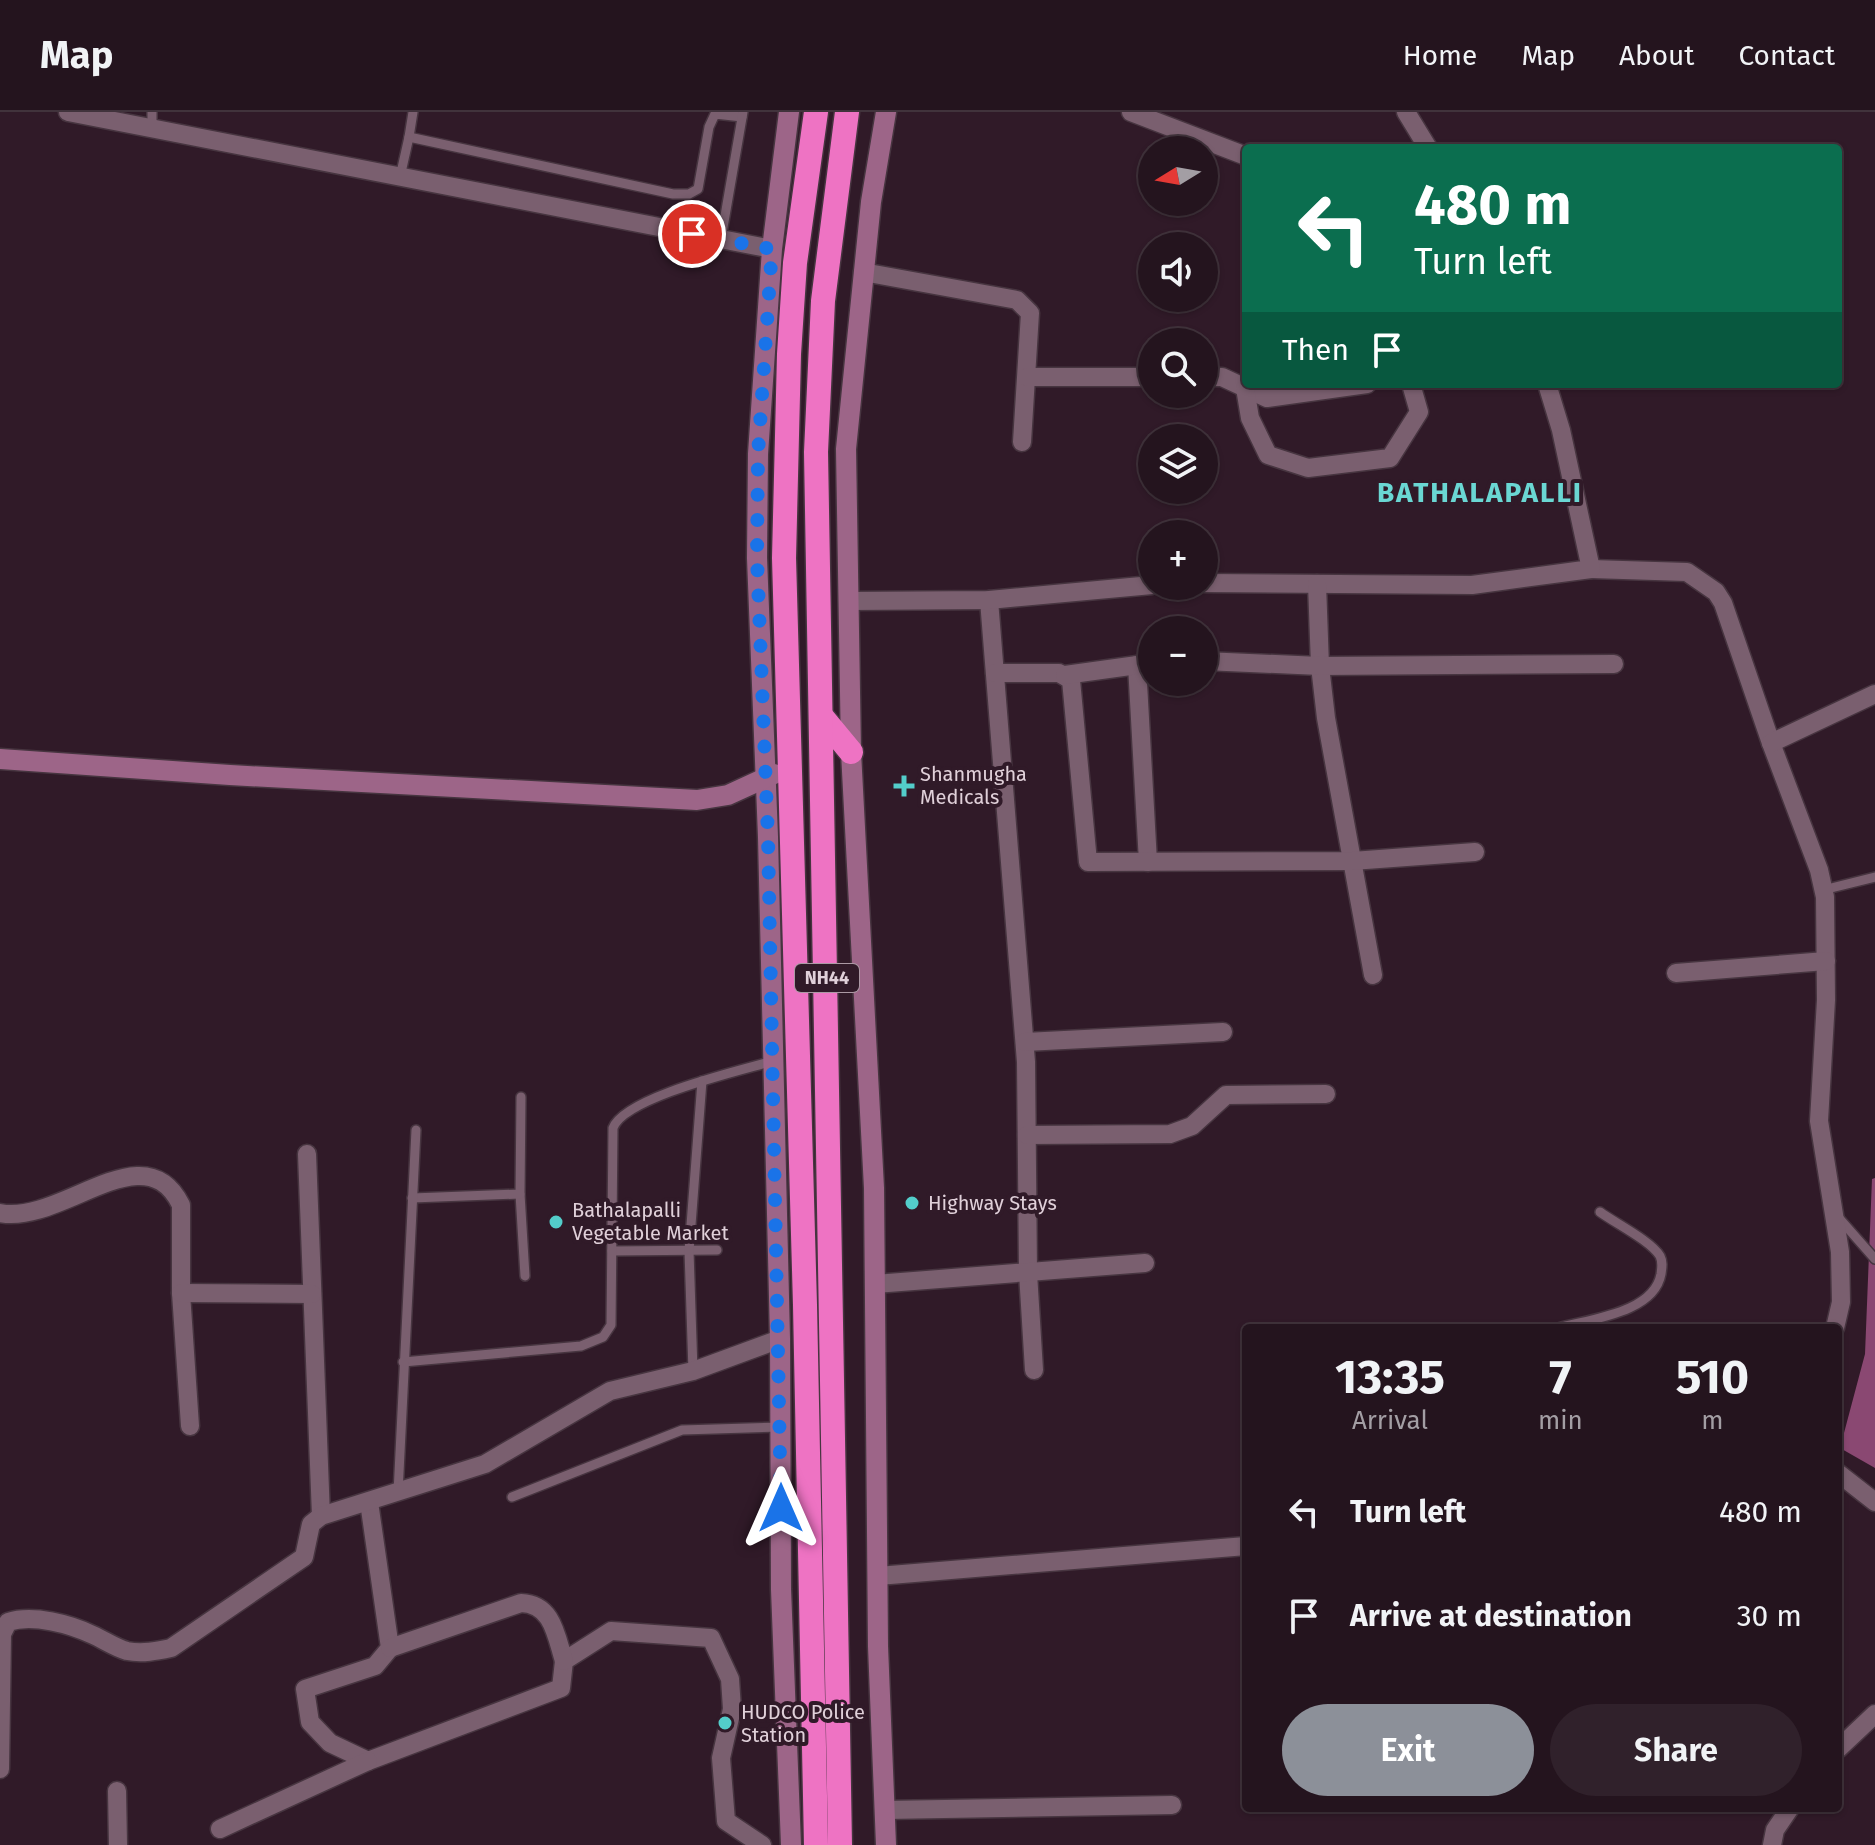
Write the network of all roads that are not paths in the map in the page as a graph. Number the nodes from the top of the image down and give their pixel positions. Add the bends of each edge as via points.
1 (68, 112) edge
2 (413, 112) edge
3 (789, 112) edge
4 (816, 112) edge
5 (847, 112) edge
6 (886, 112) edge
7 (1131, 112) edge
8 (1406, 112) edge
9 (742, 114) edge
10 (152, 120) edge
11 (409, 137) junction
12 (1426, 144) edge
13 (1242, 154) edge
14 (400, 177) junction
15 (721, 240) junction
16 (772, 249) junction
17 (863, 272) junction
18 (1027, 377) junction
19 (1138, 377) edge
20 (1218, 377) edge
21 (1242, 387) edge
22 (1245, 388) joint
23 (1338, 388) edge
24 (1412, 388) edge
25 (1548, 388) edge
26 (1022, 442) dead end
27 (1591, 569) junction
28 (1218, 583) edge
29 (1317, 584) junction
30 (1138, 586) edge
31 (989, 600) junction
32 (849, 601) junction
33 (1218, 662) edge
34 (1614, 664) dead end
35 (1138, 665) edge
36 (1320, 666) junction
37 (995, 673) junction
38 (1065, 675) junction
39 (1875, 694) edge
40 (1145, 696) edge
41 (822, 717) junction
42 (1771, 743) junction
43 (851, 752) junction
44 (0, 759) edge
45 (791, 764) junction
46 (765, 780) junction
47 (1475, 852) dead end
48 (1352, 861) junction
49 (1148, 862) junction
50 (1875, 877) edge
51 (1823, 890) junction
52 (1826, 961) junction
53 (1676, 973) dead end
54 (1373, 975) dead end
55 (1223, 1032) dead end
56 (1025, 1042) junction
57 (773, 1061) junction
58 (702, 1081) junction
59 (1326, 1094) dead end
60 (521, 1097) dead end
61 (416, 1130) dead end
62 (1027, 1135) junction
63 (307, 1154) dead end
64 (520, 1194) junction
65 (412, 1198) junction
66 (1833, 1211) junction
67 (1600, 1212) dead end
68 (0, 1213) edge
69 (717, 1250) dead end
70 (612, 1251) junction
71 (689, 1251) junction
72 (1875, 1259) edge
73 (1145, 1263) dead end
74 (1028, 1273) junction
75 (525, 1276) dead end
76 (875, 1284) junction
77 (181, 1293) junction
78 (312, 1294) junction
79 (1572, 1324) edge
80 (1836, 1324) edge
81 (780, 1339) junction
82 (403, 1362) junction
83 (1034, 1370) dead end
84 (693, 1371) junction
85 (190, 1426) dead end
86 (781, 1427) junction
87 (1842, 1476) edge
88 (398, 1493) junction
89 (512, 1497) dead end
90 (369, 1502) junction
91 (1875, 1502) edge
92 (321, 1516) junction
93 (1242, 1546) edge
94 (878, 1576) junction
95 (2, 1626) edge
96 (390, 1648) junction
97 (564, 1661) junction
98 (1875, 1714) edge
99 (1842, 1745) edge
100 (368, 1761) junction
101 (0, 1769) edge
102 (117, 1791) dead end
103 (1172, 1805) dead end
104 (885, 1810) junction
105 (1787, 1812) edge
106 (220, 1829) dead end
107 (118, 1845) edge
108 (762, 1845) edge
109 (791, 1845) edge
110 (816, 1845) edge
111 (840, 1845) edge
112 (886, 1845) edge
113 (1772, 1845) edge

1 - 10 street
2 - 11 lane
3 - 16 street
4 - 45 highway, NH44 via 795,263 785,430
5 - 41 highway, NH44 via 823,301 816,437
6 - 17 street
7 - 13 street
8 - 12 street
9 - 11 lane via 715,114 698,189 689,194
9 - 15 lane
10 - 14 street
11 - 14 lane
14 - 15 street
15 - 16 street
16 - 46 street via 757,483
17 - 18 street via 1021,302 1030,313
17 - 32 street via 846,449
18 - 19 street
18 - 26 street
20 - 21 street
22 - 23 street via 1267,398
22 - 24 street via 1250,418 1268,455 1308,468 1390,458 1419,412
25 - 27 street
27 - 29 street via 1472,585
27 - 42 street via 1687,572 1716,592
28 - 29 street
29 - 36 street
30 - 31 street
31 - 32 street
31 - 37 street
32 - 43 street
33 - 36 street
34 - 36 street
35 - 38 street
36 - 48 street
37 - 38 street
37 - 56 street
38 - 49 street via 1071,680 1088,862
39 - 42 street
40 - 49 street
41 - 43 highway
41 - 111 highway, NH44
42 - 51 street
43 - 76 street
44 - 46 street via 697,800
45 - 46 street
45 - 110 highway, NH44
46 - 57 street
47 - 48 street
48 - 49 street
48 - 54 street
50 - 51 lane
51 - 52 street
52 - 53 street
52 - 66 street via 1819,1121
55 - 56 street
56 - 62 street
57 - 58 lane
57 - 81 street
58 - 70 lane via 628,1109 616,1119
58 - 71 lane
59 - 62 street via 1232,1094 1192,1126 1170,1134
60 - 64 lane
61 - 65 lane
62 - 74 street
63 - 78 street
64 - 65 lane
64 - 75 lane
65 - 82 lane
66 - 72 lane
66 - 80 street via 1841,1281
67 - 79 lane via 1657,1252 1662,1265 1658,1287 1628,1308
68 - 77 street via 37,1210 125,1175 151,1176 166,1184 181,1205
69 - 71 lane
70 - 71 lane
70 - 82 lane via 611,1325 594,1342
71 - 84 lane
73 - 74 street
74 - 76 street
74 - 83 street
76 - 94 street
77 - 78 street
77 - 85 street
78 - 92 street
81 - 84 street
81 - 86 street
82 - 88 lane
84 - 88 street via 610,1391 485,1464
86 - 89 lane via 682,1430
86 - 109 street
87 - 91 street
88 - 90 street
90 - 92 street
90 - 96 street
92 - 95 street via 311,1524 304,1557 171,1648 127,1651 60,1624 19,1618
93 - 94 street
94 - 104 street
95 - 101 street
96 - 97 street via 532,1603 549,1615
96 - 100 street via 375,1666 305,1689 310,1722 330,1743
97 - 100 street via 561,1688
97 - 108 street via 611,1631 711,1638 730,1679 732,1709 721,1758 726,1821
98 - 99 street
100 - 106 street
102 - 107 street
103 - 104 street
104 - 112 street
105 - 113 street

